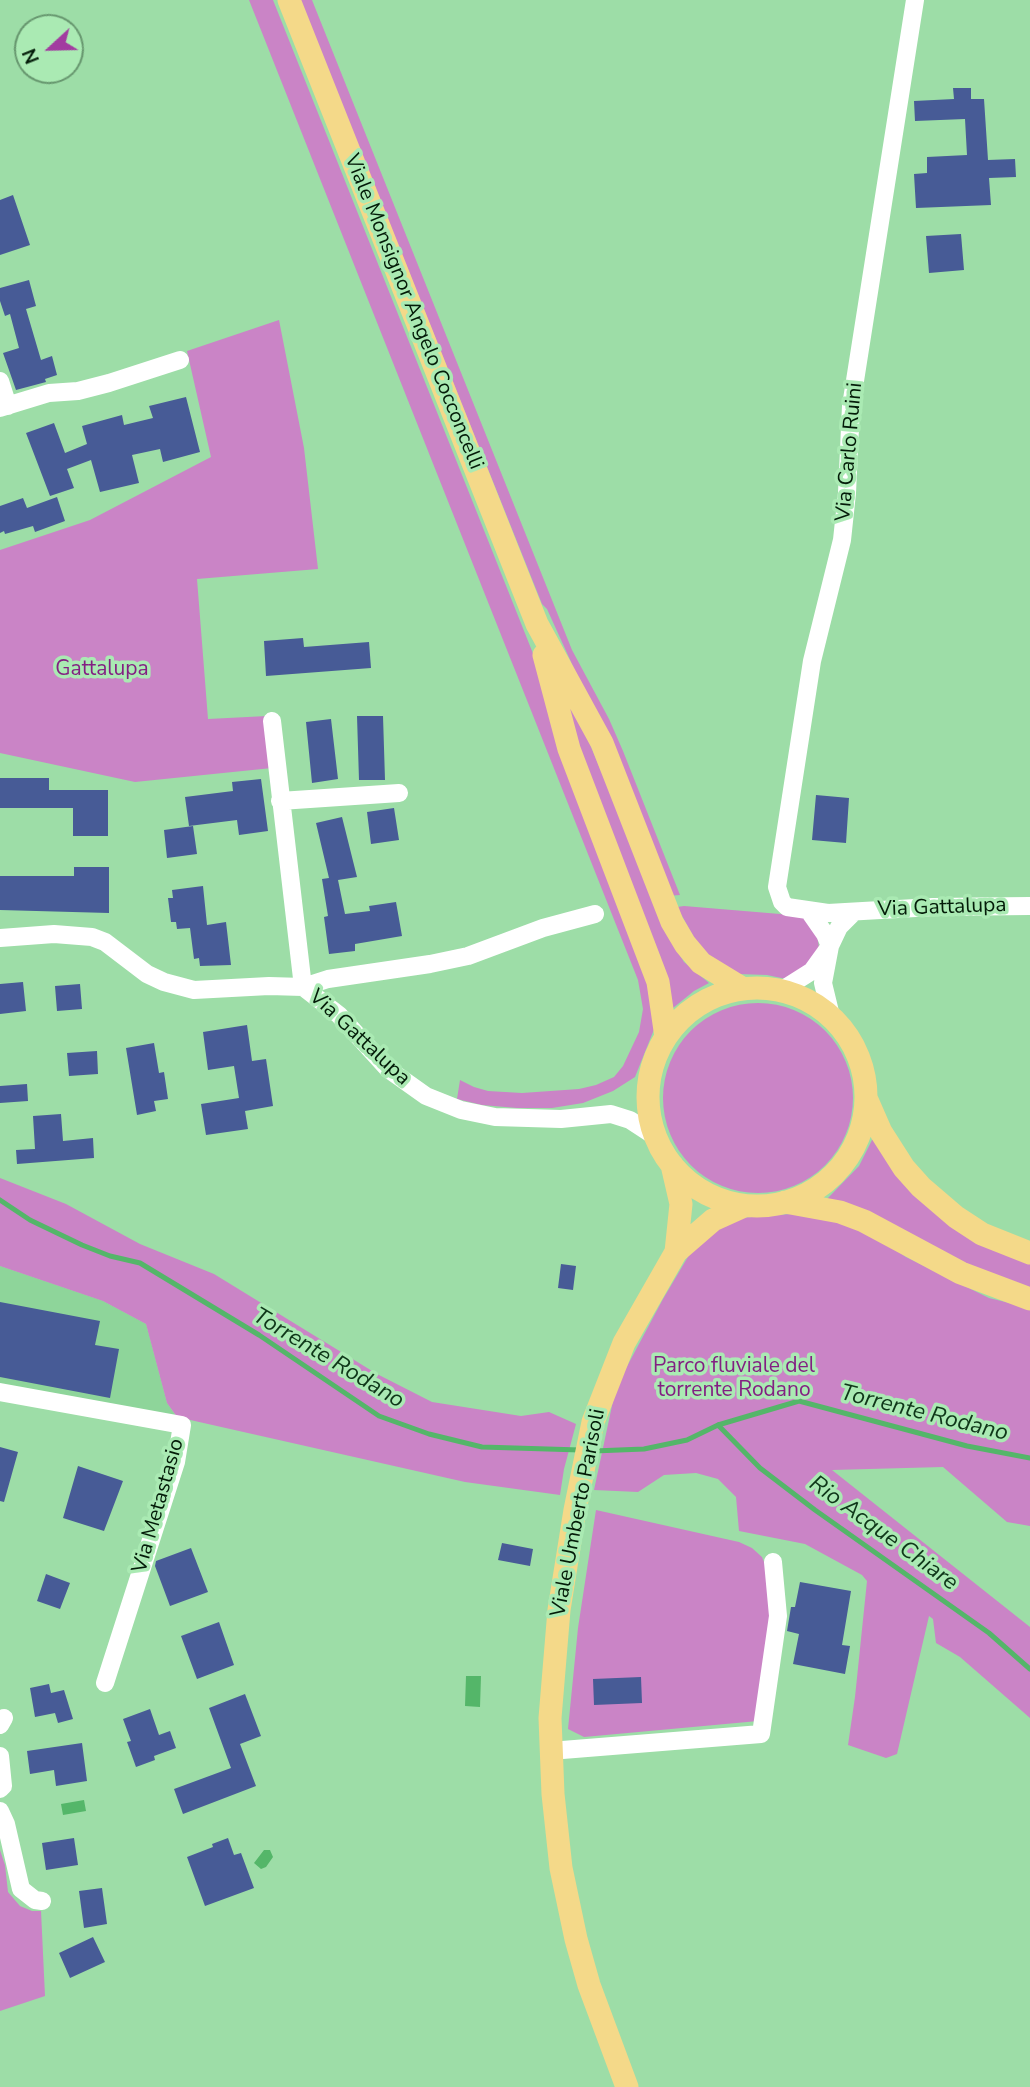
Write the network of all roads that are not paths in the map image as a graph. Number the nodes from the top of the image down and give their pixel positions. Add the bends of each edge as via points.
1 (289, 0) edge
2 (915, 0) edge
3 (180, 359) dead end
4 (0, 381) edge
5 (4, 407) edge
6 (537, 624) junction
7 (272, 721) dead end
8 (399, 793) dead end
9 (280, 801) junction
10 (782, 902) joint
11 (1030, 906) edge
12 (808, 911) junction
13 (854, 912) junction
14 (595, 914) dead end
15 (0, 938) edge
16 (830, 946) junction
17 (303, 987) junction
18 (742, 988) junction
19 (782, 990) junction
20 (831, 1016) junction
21 (666, 1037) junction
22 (867, 1100) junction
23 (656, 1137) junction
24 (671, 1163) junction
25 (785, 1202) junction
26 (744, 1206) junction
27 (676, 1252) junction
28 (1030, 1253) edge
29 (1030, 1298) edge
30 (0, 1392) edge
31 (774, 1562) dead end
32 (105, 1683) dead end
33 (550, 1751) junction
34 (0, 1756) edge
35 (0, 1790) edge
36 (0, 1811) edge
37 (42, 1901) dead end
38 (626, 2087) edge

1 - 6 main road, Viale Monsignor Angelo Cocconcelli
2 - 10 street, Via Carlo Ruini via 851,406 842,540 812,661 779,865 777,887
3 - 5 street via 109,383 49,393
4 - 5 street
6 - 18 main road, Viale Monsignor Angelo Cocconcelli via 602,743 684,944 701,963
6 - 21 main road, Viale Monsignor Angelo Cocconcelli via 569,749 658,982
7 - 9 street
8 - 9 street
9 - 17 street
10 - 12 street, Via Gattalupa
11 - 13 street, Via Gattalupa
12 - 13 street, Via Gattalupa
12 - 16 street
13 - 16 street, Via Gattalupa via 839,927
14 - 17 street, Via Gattalupa via 462,958
15 - 17 street, Via Gattalupa via 92,937 147,974 194,990
16 - 19 street, Via Gattalupa via 812,971
16 - 20 street, Via Gattalupa via 823,983
17 - 23 street, Via Gattalupa via 339,1015 388,1069 426,1096 495,1118 611,1114
18 - 19 main road
18 - 21 main road via 699,1004
19 - 20 main road
20 - 22 main road via 855,1047
21 - 23 main road via 651,1076 649,1103
22 - 25 main road via 862,1128 841,1167 805,1195
22 - 28 main road via 881,1132 921,1187 982,1234
23 - 24 main road
24 - 26 main road via 696,1187
24 - 27 main road, Viale Umberto Parisoli via 681,1204
25 - 26 main road
25 - 29 main road via 863,1221 961,1273
26 - 27 main road, Viale Umberto Parisoli via 713,1220
27 - 33 main road, Viale Umberto Parisoli via 624,1343 593,1422 555,1644
30 - 32 street, Via Metastasio via 182,1425 176,1462
31 - 33 street via 778,1616 761,1734
33 - 38 main road, Viale Umberto Parisoli via 561,1868 571,1919
34 - 35 street
36 - 37 street via 21,1889

